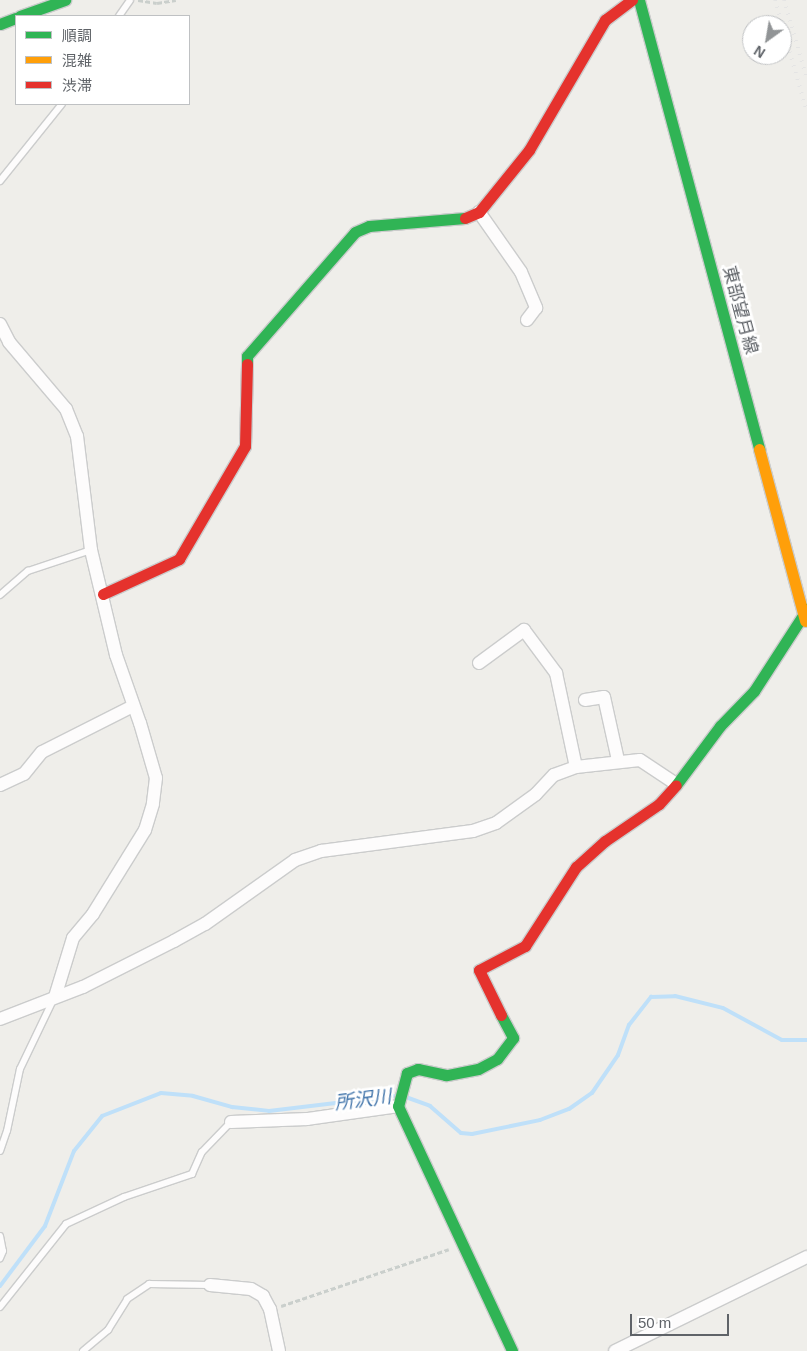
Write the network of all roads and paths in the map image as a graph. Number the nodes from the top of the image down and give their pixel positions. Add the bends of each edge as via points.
1 (65, 0) edge
2 (130, 0) edge
3 (137, 0) edge
4 (176, 0) edge
5 (632, 0) edge
6 (639, 0) edge
7 (23, 15) edge
8 (121, 15) edge
9 (15, 18) edge
10 (0, 24) edge
11 (61, 105) edge
12 (0, 181) edge
13 (479, 212) junction
14 (527, 320) dead end
15 (0, 324) edge
16 (91, 550) junction
17 (103, 594) junction
18 (0, 595) edge
19 (805, 611) edge
20 (807, 628) edge
21 (479, 663) dead end
22 (585, 700) dead end
23 (133, 706) junction
24 (618, 760) junction
25 (576, 767) junction
26 (676, 784) junction
27 (0, 785) edge
28 (55, 997) junction
29 (0, 1020) edge
30 (398, 1106) junction
31 (231, 1122) joint
32 (0, 1151) edge
33 (0, 1236) edge
34 (461, 1245) junction
35 (807, 1257) edge
36 (0, 1258) edge
37 (210, 1285) joint
38 (0, 1307) edge
39 (270, 1309) junction
40 (82, 1351) edge
41 (279, 1351) edge
42 (512, 1351) edge
43 (615, 1351) edge

1 - 7 street
2 - 8 lane
3 - 4 path via 157,3
5 - 13 street via 604,20 529,150
6 - 19 street, 東部望月線
9 - 10 street
11 - 12 lane
13 - 14 street via 521,272 536,308
13 - 17 street via 460,220 369,226 355,232 335,252 247,356 245,446 179,558
15 - 16 street via 9,342 66,409 77,436
16 - 17 street
16 - 18 lane via 28,571
17 - 23 street via 116,655
19 - 20 street, 東部望月線
19 - 26 street via 754,691 720,726 696,763
21 - 25 street via 524,630 556,673
22 - 24 street via 604,697
23 - 27 street via 42,752 24,774
23 - 28 street via 156,778 153,804 145,830 93,914 73,938
24 - 25 street
24 - 26 street via 640,760
25 - 28 street via 554,775 536,794 496,823 473,831 322,851 295,860 205,924 83,987
26 - 30 street via 659,804 605,841 576,867 540,919 526,946 479,970 514,1038 511,1044 497,1059 478,1069 446,1075 418,1069 407,1073
28 - 29 street
28 - 32 lane via 20,1069 8,1131
30 - 31 street via 307,1119
30 - 34 street
31 - 38 lane via 202,1152 192,1174 124,1197 66,1224
33 - 36 lane via 3,1251
34 - 39 path
34 - 42 street
35 - 43 street
37 - 39 street via 251,1289 263,1296
37 - 40 lane via 149,1284 127,1299 108,1330
39 - 41 street

